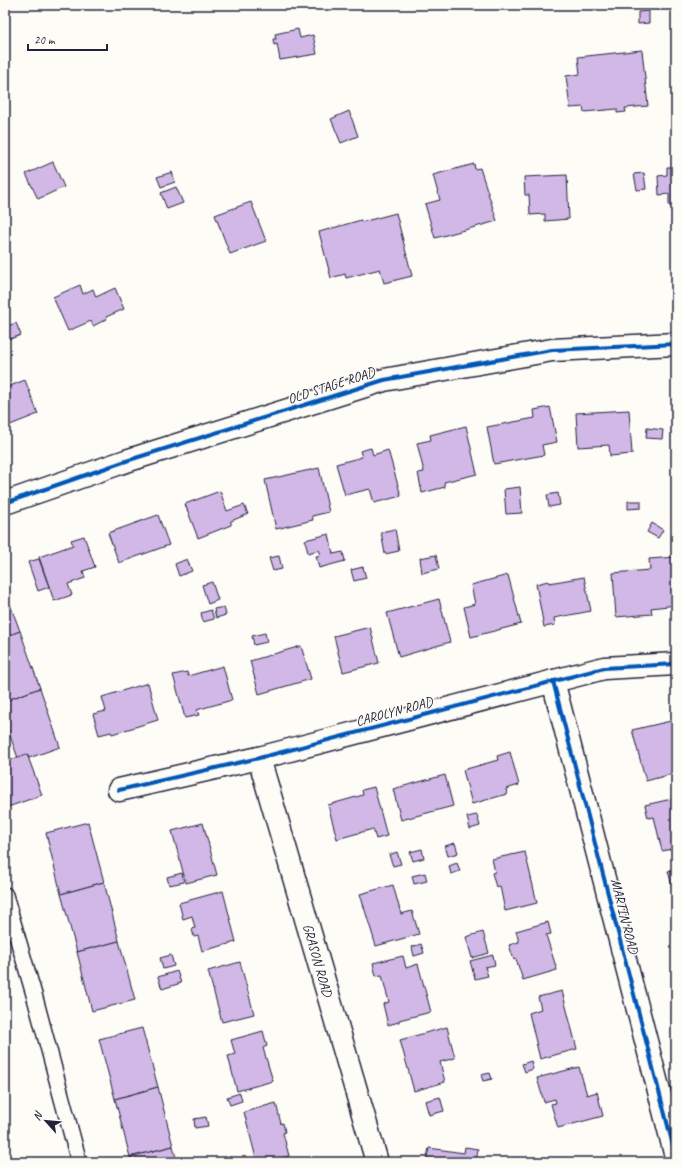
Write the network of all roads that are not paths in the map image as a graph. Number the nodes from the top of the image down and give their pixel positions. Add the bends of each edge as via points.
1 (676, 344) edge
2 (5, 503) edge
3 (676, 664) edge
4 (553, 681) junction
5 (259, 758) junction
6 (119, 790) dead end
7 (5, 895) edge
8 (676, 1157) edge
9 (79, 1162) edge
10 (377, 1162) edge

1 - 2 street, OLD STAGE ROAD via 552,350 384,380 126,461
3 - 4 street, CAROLYN ROAD via 604,668
4 - 5 street, CAROLYN ROAD
4 - 8 street, MARTIN ROAD
5 - 6 street, CAROLYN ROAD
5 - 10 street, GRASON ROAD
7 - 9 lane

